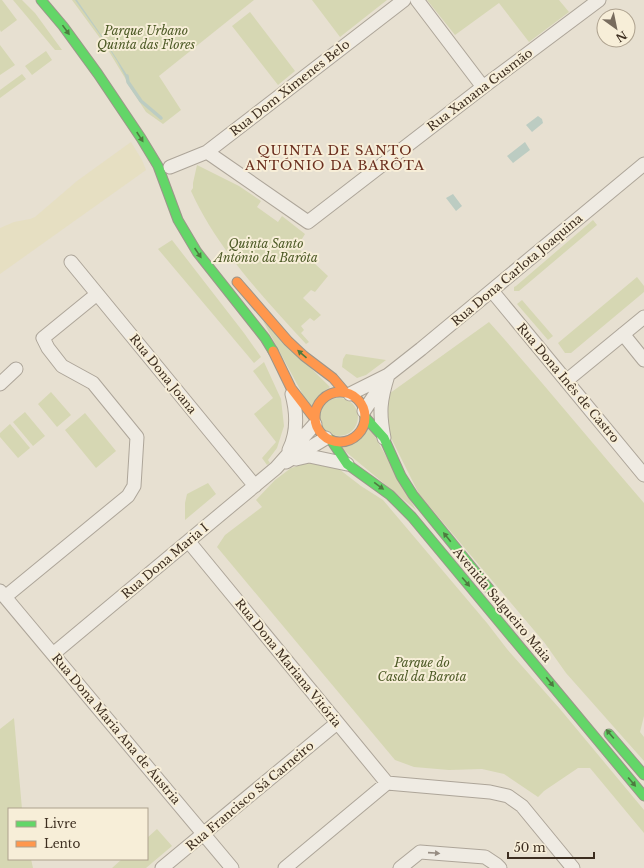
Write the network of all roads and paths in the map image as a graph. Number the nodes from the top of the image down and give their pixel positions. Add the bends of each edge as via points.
1 (41, 0) edge
2 (404, 0) edge
3 (418, 0) edge
4 (599, 0) edge
5 (483, 87) junction
6 (207, 152) junction
7 (644, 164) edge
8 (170, 167) dead end
9 (71, 262) dead end
10 (229, 273) dead end
11 (492, 291) junction
12 (97, 294) junction
13 (644, 317) edge
14 (623, 334) junction
15 (644, 360) edge
16 (16, 369) dead end
17 (388, 375) junction
18 (566, 381) junction
19 (0, 384) edge
20 (290, 388) junction
21 (348, 393) junction
22 (365, 414) junction
23 (315, 422) junction
24 (384, 438) junction
25 (328, 439) junction
26 (292, 459) junction
27 (347, 464) junction
28 (276, 468) junction
29 (644, 475) edge
30 (255, 486) junction
31 (189, 542) junction
32 (3, 594) edge
33 (498, 599) dead end
34 (53, 654) junction
35 (337, 723) junction
36 (605, 728) dead end
37 (644, 775) edge
38 (387, 784) junction
39 (644, 796) edge
40 (204, 834) junction
41 (162, 868) edge
42 (232, 868) edge
43 (285, 868) edge
44 (400, 868) edge
45 (500, 868) edge
46 (573, 868) edge

1 -> 20 street via 98,74 141,138 158,166 178,220 197,252 265,338
2 - 6 street, Rua Dom Ximenes Belo
3 - 5 street
4 - 5 street, Rua Xanana Gusmão
5 - 6 street, Rua Xanana Gusmão via 308,222
6 - 8 street, Rua Dom Ximenes Belo
7 - 11 street, Rua Dona Carlota Joaquina
9 - 12 street, Rua Dona Joana
21 -> 10 street via 288,341
11 - 17 street, Rua Dona Carlota Joaquina
11 - 18 street, Rua Dona Inês de Castro
12 - 30 street, Rua Dona Joana
12 - 32 street via 43,338 62,366 93,383 137,437 134,486 128,496
13 - 14 street
14 - 15 street
14 - 18 street
16 - 19 street
17 - 21 street, Rua Dona Carlota Joaquina
17 - 22 street, Rua Dona Carlota Joaquina
17 - 24 street via 380,408
18 - 29 street, Rua Dona Inês de Castro
20 - 23 street
20 - 28 street, Rua Dona Maria I via 296,407 296,430 289,449
21 - 22 street via 360,401
21 - 23 street via 337,392 323,398 315,411
22 - 24 street, Avenida Salgueiro Maia
22 - 25 street via 361,430 351,439 344,442
23 - 25 street via 321,434
23 - 28 street, Rua Dona Maria I
33 -> 24 street, Avenida Salgueiro Maia via 413,495 401,476
25 - 26 street, Rua Dona Maria I
25 - 27 street, Avenida Salgueiro Maia
26 - 27 street, Rua Dona Maria I via 309,456
26 - 28 street, Rua Dona Maria I
27 -> 39 street, Avenida Salgueiro Maia via 390,494 412,517
28 - 30 street, Rua Dona Maria I
30 - 31 street, Rua Dona Maria I
31 - 34 street, Rua Dona Maria I
31 - 35 street, Rua Dona Mariana Vitória
32 - 34 street, Rua Dona Maria Ana de Áustria
34 - 40 street, Rua Dona Maria Ana de Áustria
35 - 38 street, Rua Dona Mariana Vitória
35 - 40 street, Rua Francisco Sá Carneiro
37 -> 36 street
38 - 43 street
38 - 46 street via 490,792 508,796 522,806
40 - 41 street, Rua Francisco Sá Carneiro
40 - 42 street, Rua Dona Maria Ana de Áustria
44 -> 45 street via 420,852 485,857

